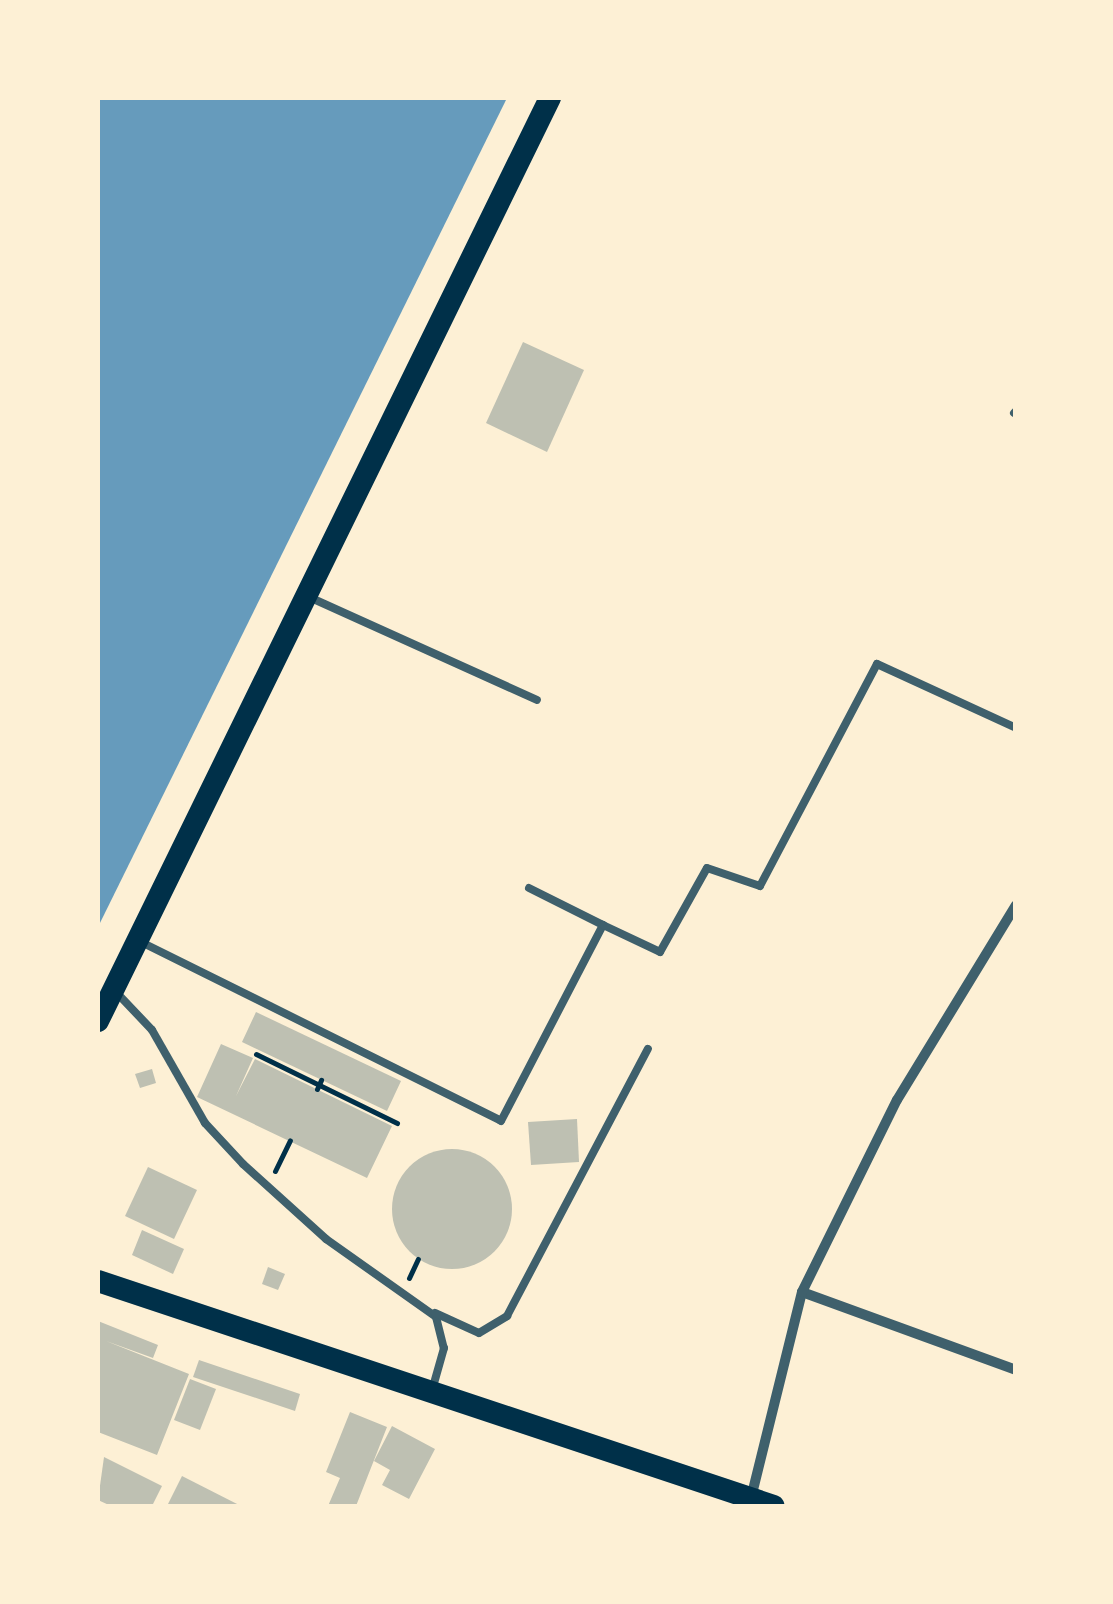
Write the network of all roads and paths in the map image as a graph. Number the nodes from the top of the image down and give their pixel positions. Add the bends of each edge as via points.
1 (550, 98) edge
2 (305, 595) junction
3 (536, 700) dead end
4 (1016, 728) edge
5 (529, 888) dead end
6 (1016, 905) edge
7 (604, 925) junction
8 (136, 940) junction
9 (113, 990) junction
10 (98, 1021) edge
11 (648, 1049) dead end
12 (256, 1054) dead end
13 (396, 1124) dead end
14 (290, 1140) dead end
15 (267, 1186) junction
16 (98, 1281) edge
17 (802, 1292) junction
18 (430, 1310) junction
19 (1016, 1370) edge
20 (431, 1391) junction
21 (750, 1499) junction
22 (774, 1506) edge

1 - 2 highway
2 - 3 lane
2 - 8 highway
4 - 7 lane via 879,663 759,888 707,868 660,952
5 - 7 lane
6 - 17 street via 897,1100
7 - 8 lane via 501,1120
8 - 9 highway
9 - 10 highway
9 - 15 lane via 159,1040 214,1134
11 - 18 lane via 507,1316 480,1334
12 - 13 path
14 - 15 path
15 - 18 lane via 369,1273
16 - 20 highway
17 - 19 street
17 - 21 street
18 - 20 lane via 444,1348
20 - 21 highway
21 - 22 highway

